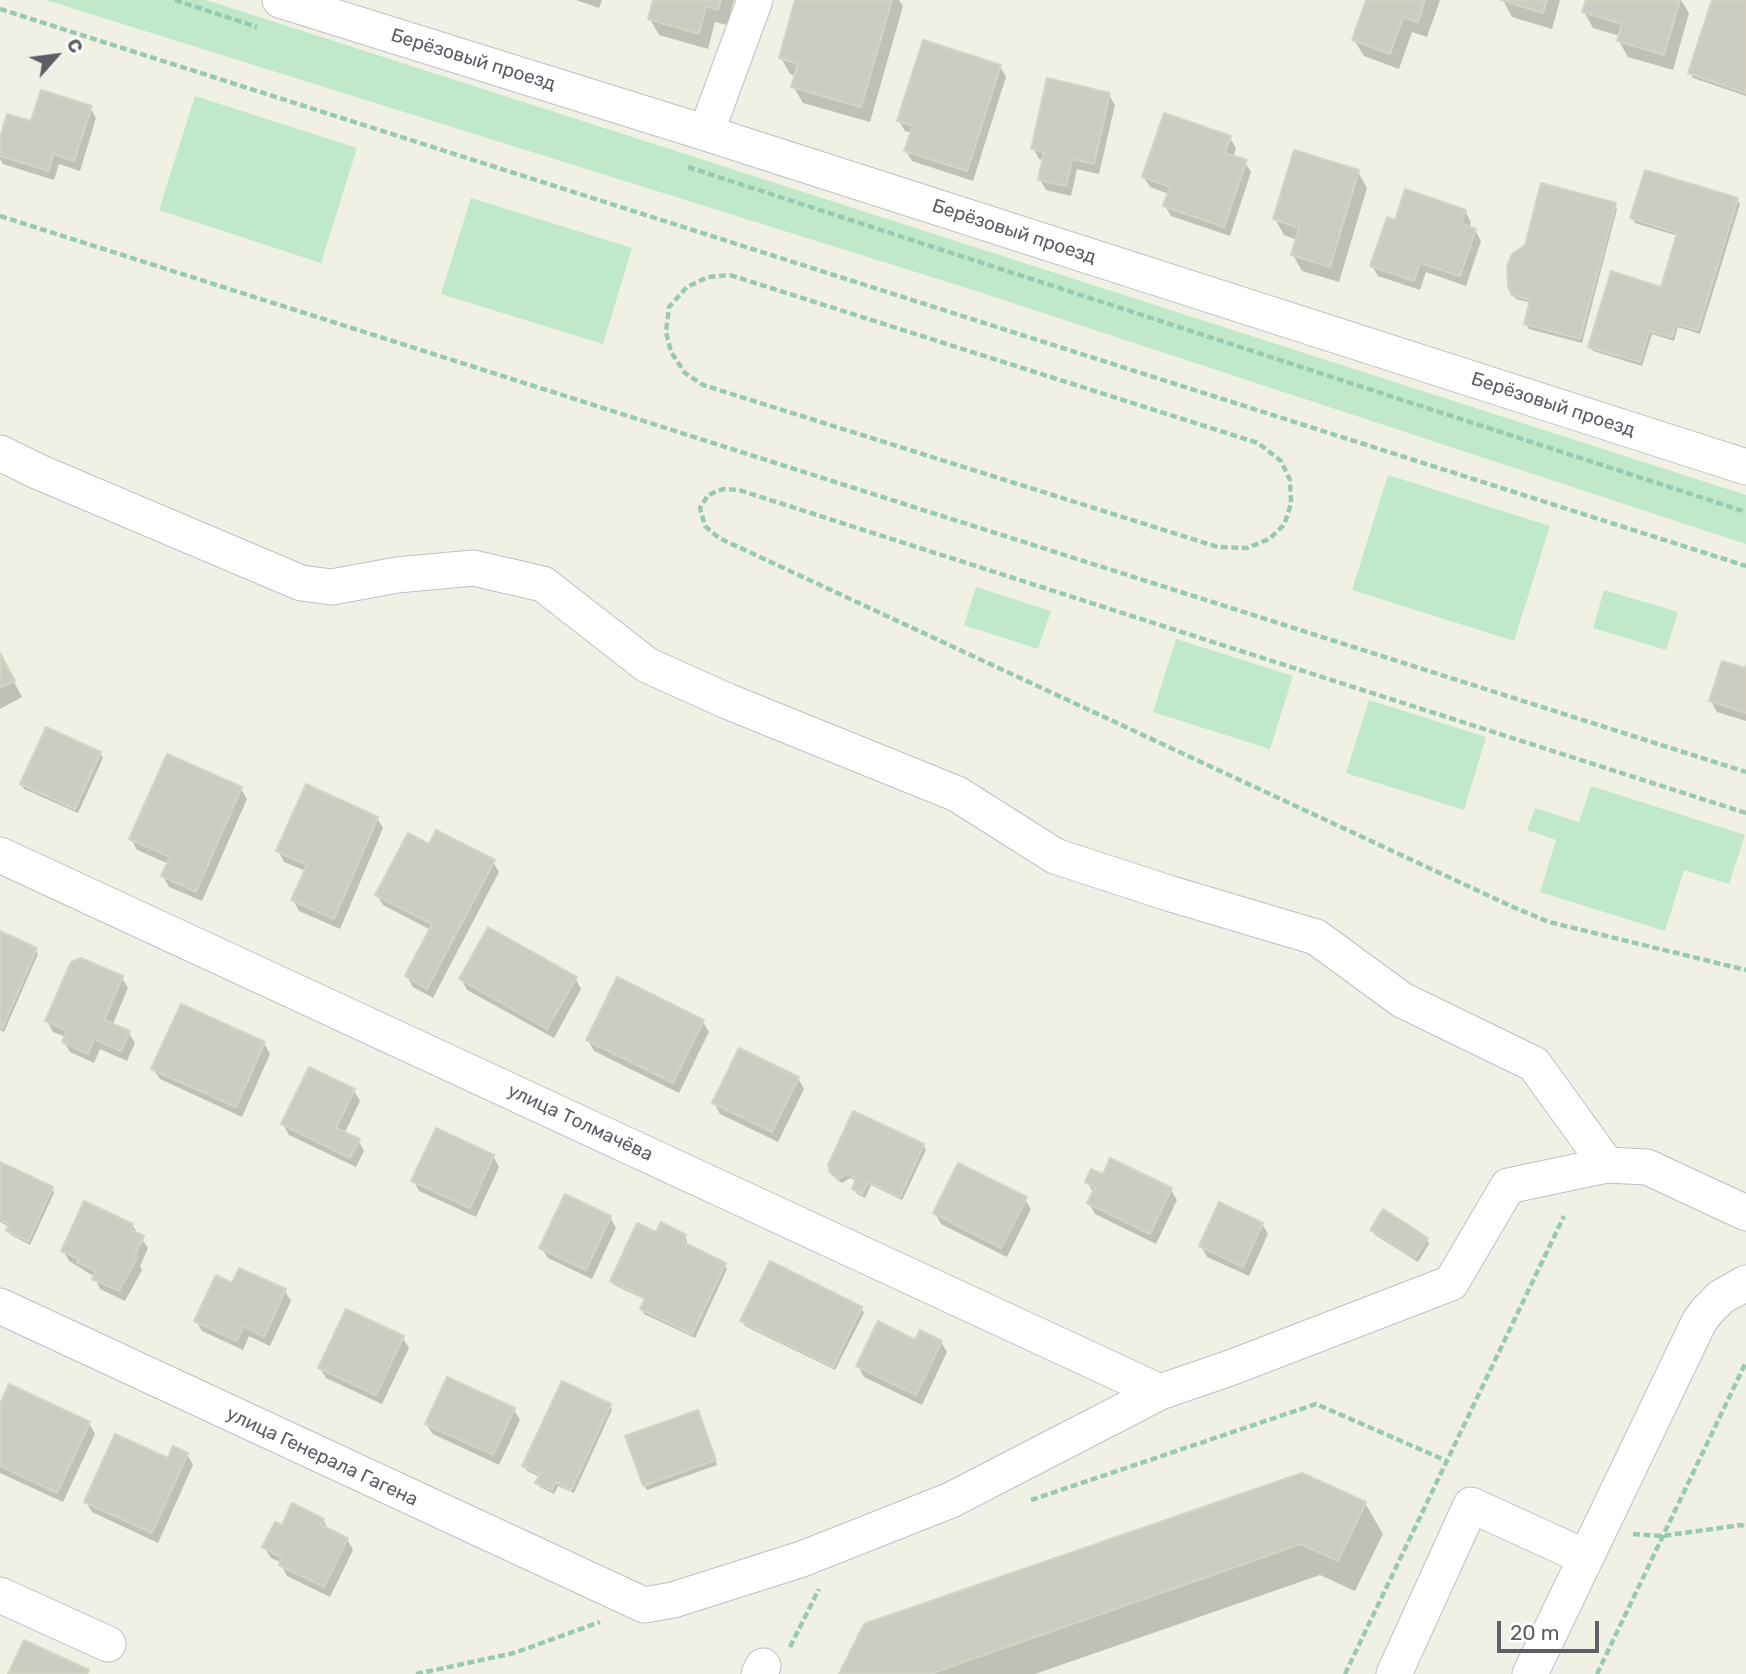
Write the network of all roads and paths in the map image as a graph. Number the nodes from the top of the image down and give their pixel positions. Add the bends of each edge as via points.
1 (175, 0) edge
2 (755, 0) edge
3 (0, 9) edge
4 (273, 15) edge
5 (706, 133) junction
6 (677, 163) dead end
7 (0, 216) edge
8 (1258, 443) joint
9 (0, 453) edge
10 (1746, 467) edge
11 (1746, 512) edge
12 (1746, 566) edge
13 (1746, 772) edge
14 (1746, 813) edge
15 (0, 855) edge
16 (1746, 970) edge
17 (1607, 1165) junction
18 (1746, 1213) edge
19 (1564, 1216) dead end
20 (1746, 1283) edge
21 (0, 1306) edge
22 (1746, 1362) edge
23 (1160, 1392) junction
24 (1447, 1461) junction
25 (1026, 1502) dead end
26 (1746, 1527) edge
27 (1662, 1536) junction
28 (1591, 1544) junction
29 (823, 1581) dead end
30 (0, 1595) edge
31 (644, 1605) junction
32 (107, 1644) dead end
33 (770, 1664) edge
34 (416, 1674) edge
35 (1345, 1674) edge
36 (1394, 1674) edge
37 (1530, 1674) edge
38 (1597, 1674) edge

1 - 4 path
2 - 5 street
3 - 12 path
4 - 5 street, Берёзовый проезд
5 - 10 street, Берёзовый проезд
6 - 11 path
7 - 13 path
8 - 8 path via 730,275 708,277 687,287 669,307 666,332 671,352 685,373 703,385 1219,547 1247,548 1269,539 1284,525 1291,504 1290,480 1281,461
9 - 17 street via 301,583 332,587 473,568 543,584 647,665 957,794 1055,856 1316,937 1402,1000 1534,1064
14 - 16 path via 739,489 708,495 700,508 705,526 719,538 1513,907 1549,922
15 - 23 street, улица Толмачёва
17 - 18 street via 1647,1167
17 - 23 street via 1507,1186 1451,1283
19 - 24 path
20 - 28 street via 1721,1297 1699,1322
21 - 31 street, улица Генерала Гагена
22 - 27 path
23 - 31 street via 951,1500 802,1559
24 - 25 path via 1316,1404
24 - 35 path
26 - 27 path
27 - 28 path
27 - 38 path
28 - 36 street via 1471,1505
28 - 37 street
29 - 33 path
30 - 32 street
31 - 34 path via 514,1653

